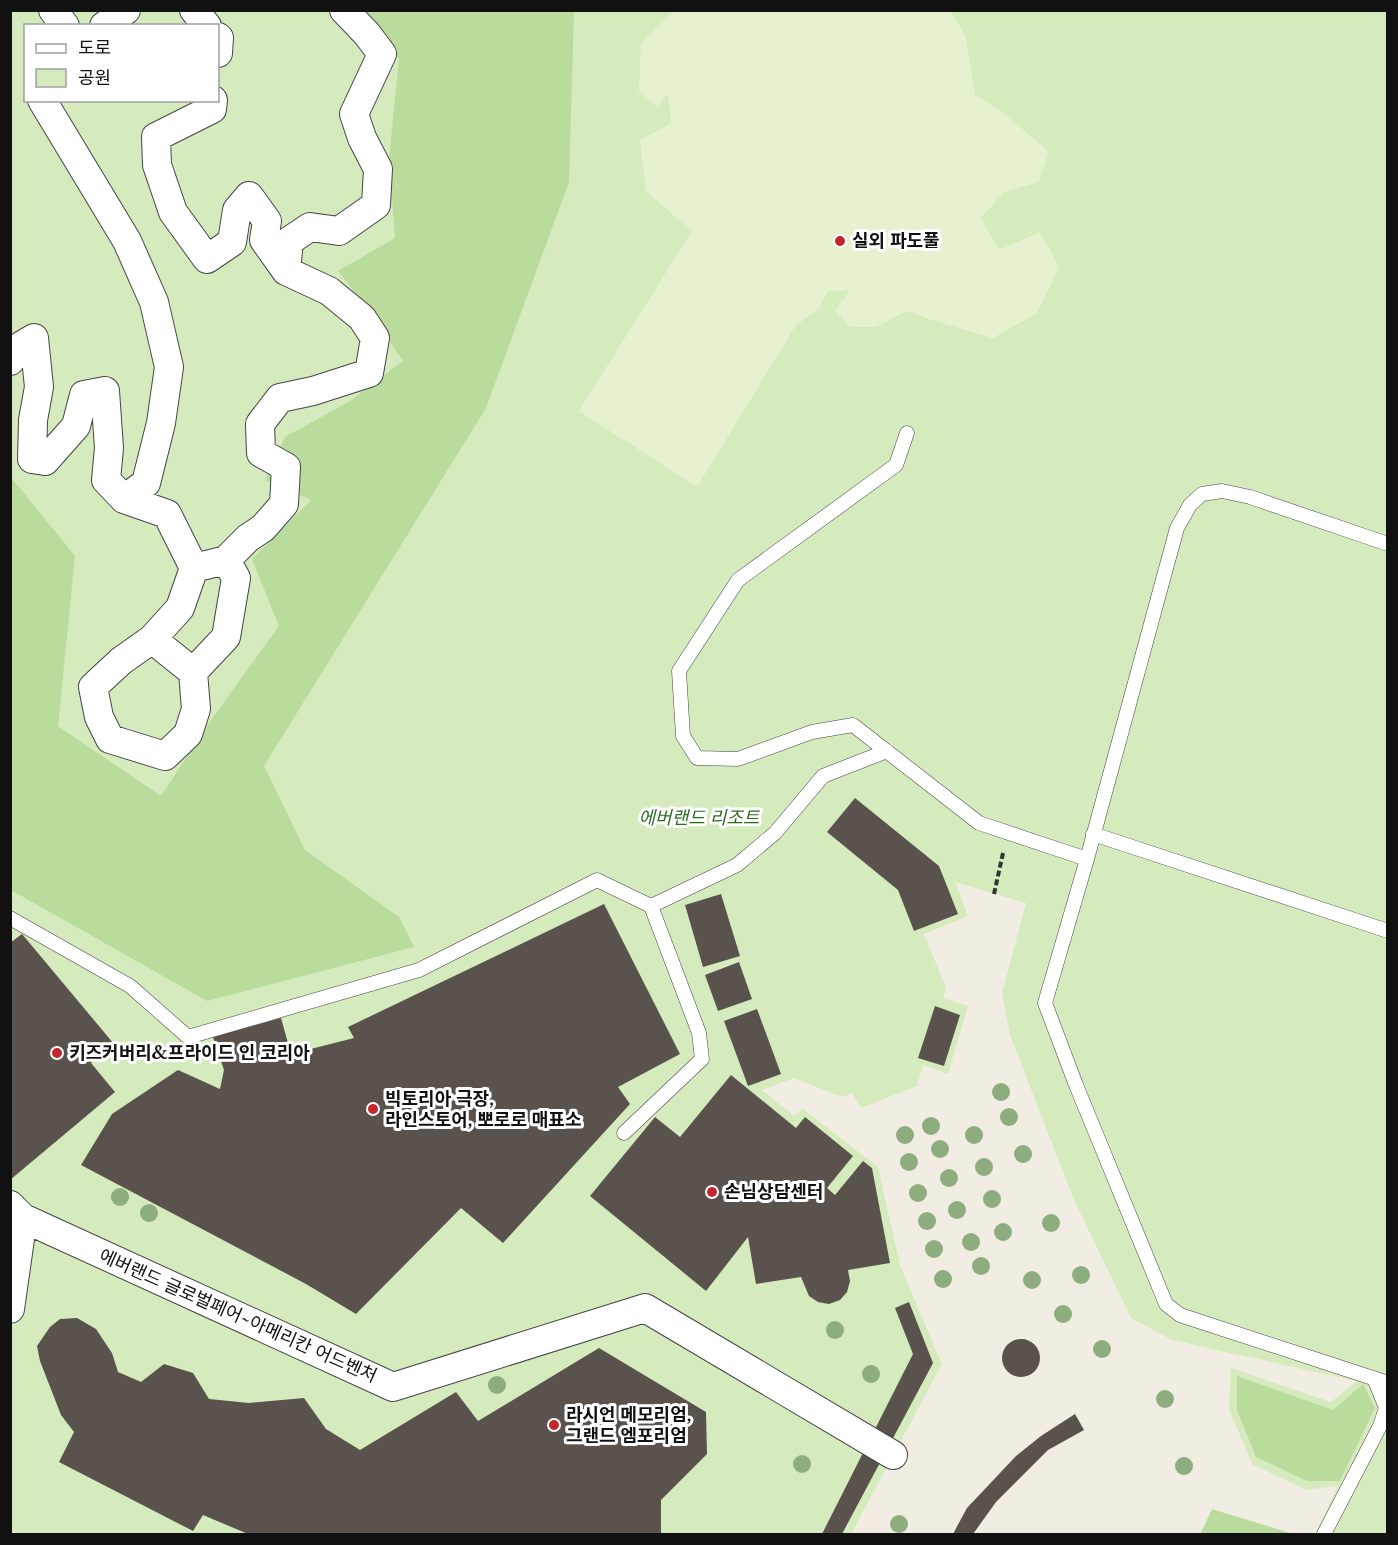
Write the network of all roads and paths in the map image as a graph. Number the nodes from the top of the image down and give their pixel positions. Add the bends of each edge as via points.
1 (53, 10) edge
2 (126, 10) edge
3 (194, 10) edge
4 (344, 10) edge
5 (64, 24) edge
6 (107, 24) edge
7 (205, 24) edge
8 (43, 102) edge
9 (213, 102) edge
10 (286, 271) junction
11 (10, 361) edge
12 (907, 433) dead end
13 (124, 500) junction
14 (1388, 544) edge
15 (226, 560) junction
16 (194, 568) junction
17 (152, 639) junction
18 (193, 672) junction
19 (887, 751) junction
20 (1008, 831) junction
21 (1093, 834) junction
22 (1087, 859) junction
23 (994, 894) dead end
24 (651, 906) junction
25 (10, 918) edge
26 (1388, 932) edge
27 (624, 1133) dead end
28 (15, 1212) edge
29 (10, 1309) edge
30 (1374, 1378) junction
31 (1388, 1383) edge
32 (893, 1455) dead end
33 (1324, 1534) edge

1 - 5 street
2 - 6 street
3 - 7 street
4 - 10 street via 382,54 354,114 378,169 376,205 339,231 310,227 289,240
8 - 13 street via 127,241 154,302 169,368 146,483
9 - 10 street via 212,109 156,137 157,165 173,212 207,259 232,242 237,210 249,196 267,221 264,240
10 - 15 street via 329,291 362,318 375,338 369,373 280,398 260,424 261,453 286,467 284,504
11 - 13 street via 22,345 34,338 39,387 32,459 45,461 76,426 84,395 105,392 109,448 106,480
12 - 19 lane via 896,465 738,580 679,671 683,736 697,758 738,759 812,732 853,725
13 - 16 street via 168,514
14 - 21 lane via 1222,491 1202,494 1190,505 1177,528
15 - 16 street
15 - 18 street via 236,578 226,637
16 - 17 street via 180,608
17 - 18 street
17 - 18 street via 121,660 93,687 99,717 110,739 165,756 188,734 196,710
19 - 20 lane via 979,823
19 - 24 lane via 823,776 775,833 737,865
20 - 22 lane
20 - 23 path
21 - 22 lane
21 - 26 lane
22 - 30 lane via 1045,1004 1166,1304 1180,1315
24 - 25 lane via 597,880 419,970 188,1038 130,986
24 - 27 lane via 699,1033 702,1059
28 - 29 street
28 - 32 street, 에버랜드 글로벌페어~아메리칸 어드벤처 via 393,1387 645,1308
30 - 31 lane
30 - 33 lane via 1386,1408

